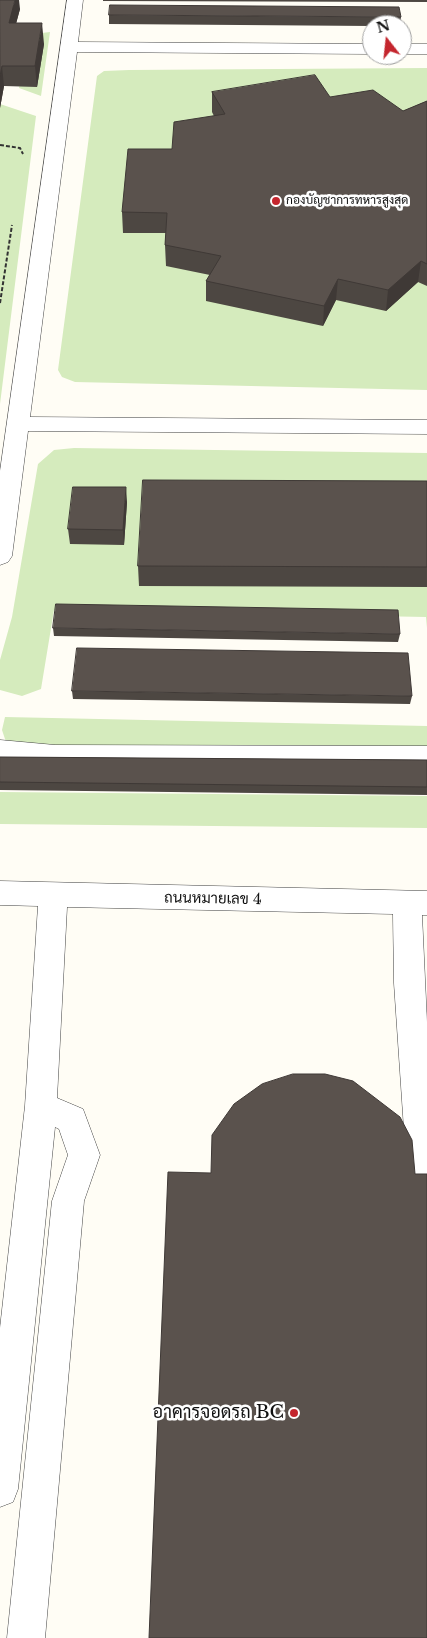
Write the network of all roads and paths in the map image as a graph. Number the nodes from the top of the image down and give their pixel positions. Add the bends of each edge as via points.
1 (75, 0) edge
2 (69, 47) junction
3 (362, 49) edge
4 (412, 49) edge
5 (427, 49) edge
6 (0, 146) edge
7 (22, 162) dead end
8 (13, 219) dead end
9 (0, 303) edge
10 (427, 427) edge
11 (11, 435) edge
12 (0, 556) edge
13 (0, 751) edge
14 (427, 758) edge
15 (0, 893) edge
16 (53, 896) junction
17 (417, 903) edge
18 (41, 1106) junction
19 (424, 1188) edge
20 (0, 1489) edge
21 (26, 1638) edge

1 - 2 street
2 - 3 street
2 - 11 street
4 - 5 street
6 - 7 path via 20,148
8 - 9 path
10 - 11 street
11 - 12 street
13 - 14 street via 55,756
15 - 16 street, ถนนหมายเลข 4
16 - 17 street, ถนนหมายเลข 4
16 - 18 street
17 - 19 street via 409,983
18 - 20 street
18 - 21 street via 72,1119 84,1155 68,1201

